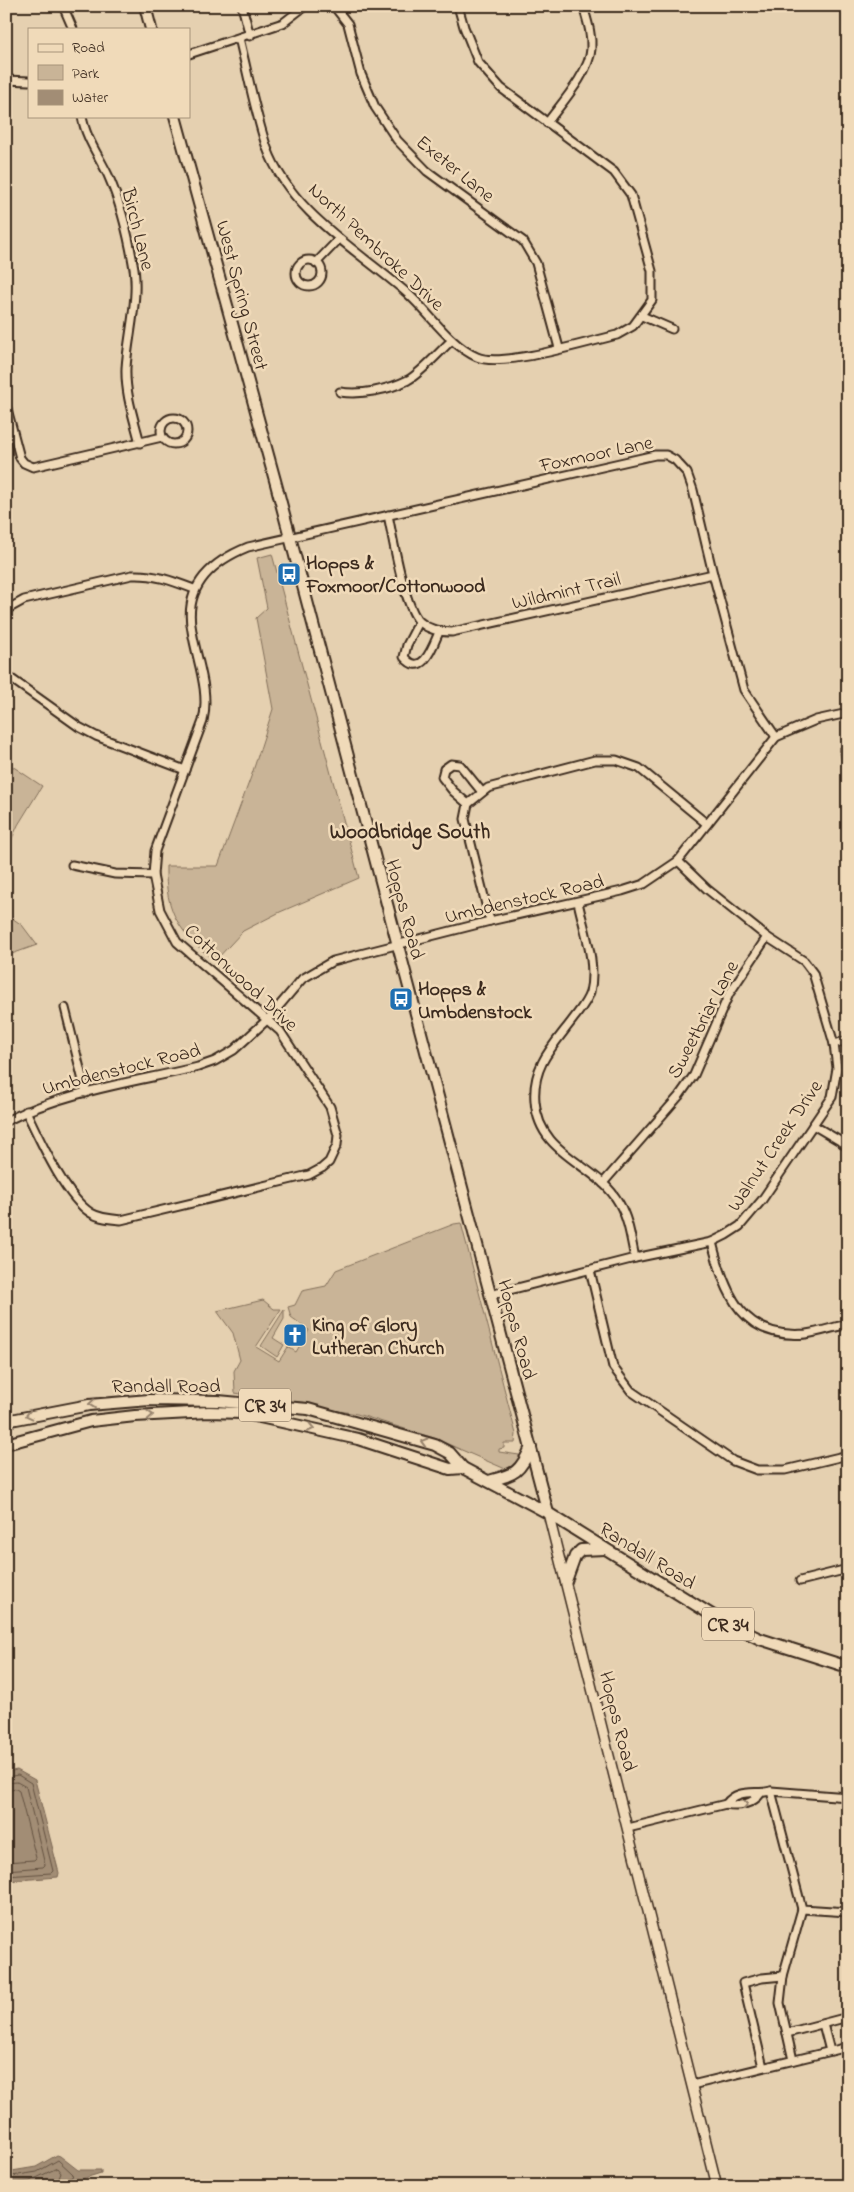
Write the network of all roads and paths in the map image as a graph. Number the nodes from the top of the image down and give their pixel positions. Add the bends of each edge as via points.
1 (63, 6) edge
2 (145, 6) edge
3 (242, 6) edge
4 (305, 6) edge
5 (334, 6) edge
6 (458, 6) edge
7 (583, 6) edge
8 (73, 28) edge
9 (151, 28) edge
10 (250, 36) junction
11 (239, 38) junction
12 (190, 54) edge
13 (6, 80) edge
14 (28, 81) edge
15 (83, 118) edge
16 (176, 118) edge
17 (547, 123) junction
18 (339, 239) junction
19 (316, 263) dead end
20 (642, 316) junction
21 (672, 329) dead end
22 (452, 340) junction
23 (559, 348) junction
24 (340, 392) dead end
25 (6, 405) edge
26 (162, 437) dead end
27 (140, 443) junction
28 (276, 484) joint
29 (388, 515) junction
30 (290, 538) junction
31 (713, 574) junction
32 (194, 589) junction
33 (6, 610) edge
34 (419, 622) junction
35 (439, 632) junction
36 (6, 675) edge
37 (848, 713) edge
38 (776, 737) junction
39 (185, 770) junction
40 (482, 792) junction
41 (468, 804) junction
42 (707, 824) junction
43 (678, 861) junction
44 (72, 865) dead end
45 (153, 875) junction
46 (578, 902) junction
47 (490, 921) junction
48 (768, 937) junction
49 (398, 946) junction
50 (65, 1008) dead end
51 (268, 1019) junction
52 (848, 1040) edge
53 (834, 1044) junction
54 (86, 1093) junction
55 (26, 1111) junction
56 (6, 1121) edge
57 (812, 1125) junction
58 (848, 1148) edge
59 (604, 1183) junction
60 (712, 1242) junction
61 (635, 1258) junction
62 (590, 1270) junction
63 (490, 1295) junction
64 (848, 1324) edge
65 (6, 1421) edge
66 (6, 1444) edge
67 (530, 1447) junction
68 (846, 1455) edge
69 (463, 1468) junction
70 (848, 1468) edge
71 (489, 1482) junction
72 (548, 1513) junction
73 (606, 1549) junction
74 (848, 1569) edge
75 (566, 1581) junction
76 (800, 1581) dead end
77 (848, 1667) edge
78 (771, 1791) junction
79 (848, 1797) edge
80 (628, 1828) junction
81 (802, 1909) junction
82 (848, 1912) edge
83 (783, 1976) junction
84 (848, 2017) edge
85 (823, 2024) junction
86 (787, 2033) junction
87 (848, 2047) edge
88 (830, 2051) junction
89 (793, 2060) junction
90 (762, 2068) junction
91 (692, 2085) junction
92 (717, 2186) edge

1 - 8 street
2 - 9 main road
3 - 10 street
4 - 10 street via 283,23
5 - 23 street, Exeter Lane via 348,24 361,74 375,107 397,140 428,171 523,241 536,263
6 - 17 street via 478,62 501,88
7 - 17 street via 591,51 583,72
10 - 11 street
11 - 12 street
11 - 18 street, North Pembroke Drive via 267,148 282,178
13 - 14 street
15 - 27 street, Birch Lane via 109,176 134,264 126,369 127,390
16 - 28 main road, West Spring Street
17 - 20 street via 614,172 631,195 652,271 652,300
18 - 19 street
18 - 22 street, North Pembroke Drive via 408,294
20 - 21 street
20 - 23 street, North Pembroke Drive via 633,326 617,335
22 - 23 street, North Pembroke Drive via 477,357 504,361
22 - 24 street via 410,379 357,394
25 - 27 street via 20,458 33,467
26 - 27 street
28 - 30 main road, Hopps Road
29 - 30 street, Foxmoor Lane
29 - 31 street, Foxmoor Lane via 655,454 666,455 687,473
29 - 34 street via 407,599
30 - 32 street via 231,554 211,568
30 - 49 main road, Hopps Road
31 - 35 street, Wildmint Trail via 452,632
31 - 38 street, Foxmoor Lane via 744,690
32 - 33 street via 149,575 132,575 24,600
32 - 39 street, Cottonwood Drive via 190,619 206,691 206,707
34 - 35 street
34 - 35 street via 404,657 409,664 423,662
36 - 39 street via 79,727
37 - 38 street, Umbdenstock Road via 816,720
38 - 42 street, Umbdenstock Road
39 - 45 street, Cottonwood Drive via 155,851
40 - 41 street
40 - 41 street via 460,765 450,764 444,768 442,777
40 - 42 street via 595,760 616,760 640,768
41 - 47 street via 465,820
42 - 43 street, Umbdenstock Road
43 - 46 street, Umbdenstock Road via 644,884
43 - 48 street, Walnut Creek Drive via 707,889
44 - 45 street via 115,874
45 - 51 street, Cottonwood Drive via 160,910 178,942
46 - 47 street, Umbdenstock Road
46 - 59 street via 590,960 590,994 538,1070 535,1103 546,1136 570,1159
47 - 49 street, Umbdenstock Road
48 - 53 street, Walnut Creek Drive via 804,961 813,973
48 - 59 street, Sweetbriar Lane via 729,994 694,1075
49 - 51 street, Umbdenstock Road via 348,957 318,968 302,979
49 - 63 main road, Hopps Road
50 - 54 street
51 - 54 street, Umbdenstock Road via 234,1050 214,1061
51 - 55 street, Cottonwood Drive via 291,1046 330,1107 334,1120 338,1135 334,1155 310,1175 121,1220 101,1217 80,1204 59,1174
52 - 53 street
53 - 57 street, Walnut Creek Drive via 836,1083 832,1097
54 - 55 street, Umbdenstock Road
55 - 56 street, Umbdenstock Road
57 - 58 street
57 - 60 street, Walnut Creek Drive via 762,1200 740,1226
59 - 61 street via 622,1210
60 - 61 street, Walnut Creek Drive
60 - 64 street via 730,1296 749,1320 776,1332 792,1334 808,1334
61 - 62 street, Walnut Creek Drive
62 - 63 street, Walnut Creek Drive
62 - 68 street via 613,1367 631,1391 733,1461 757,1470 785,1470
63 - 67 main road, Hopps Road
69 -> 65 main road, Randall Road / CR 34 via 450,1453 435,1444 308,1409 218,1401 149,1400 89,1404
66 -> 69 main road, Randall Road / CR 34 via 91,1421 209,1412 242,1414 358,1439 450,1468
67 - 71 main road via 525,1461 514,1474
67 - 72 main road, Hopps Road
68 - 70 street
69 - 71 main road, Randall Road / CR 34
71 - 72 main road, Randall Road / CR 34
72 - 73 main road, Randall Road / CR 34
72 - 75 street, Hopps Road
73 - 75 main road via 581,1550 574,1556
73 - 77 main road, Randall Road / CR 34 via 720,1620 760,1639
74 - 76 street
75 - 80 street, Hopps Road
78 - 79 street
78 - 80 street via 761,1794 755,1801 735,1806 726,1804
78 - 81 street
80 - 91 street, Hopps Road
81 - 82 street
81 - 83 street
83 - 86 street via 780,2003
83 - 90 street via 743,1983
84 - 85 street
85 - 86 street
85 - 88 street
86 - 89 street
87 - 88 street
88 - 89 street
89 - 90 street
90 - 91 street
91 - 92 street, Hopps Road

